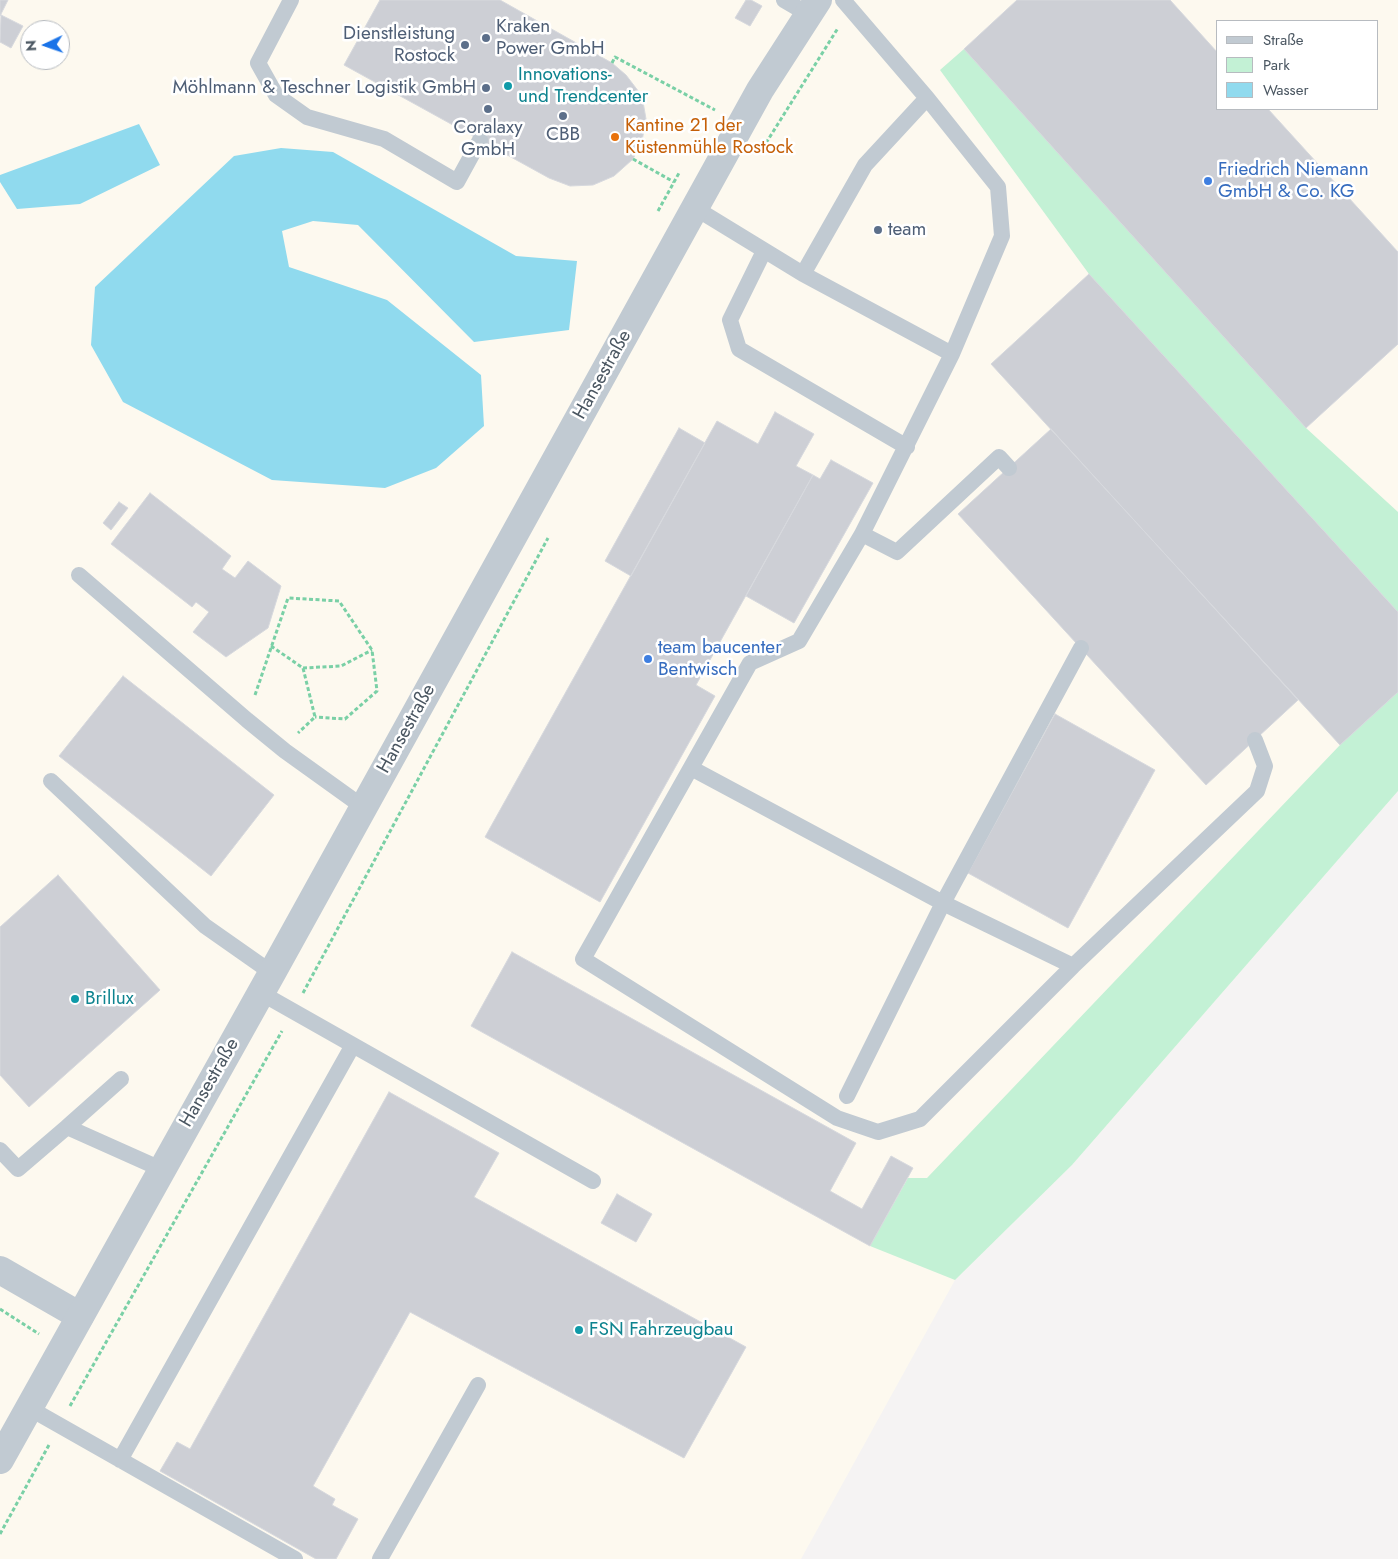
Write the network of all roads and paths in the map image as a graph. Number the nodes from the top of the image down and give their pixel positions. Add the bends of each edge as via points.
1 (291, 0) edge
2 (784, 0) edge
3 (847, 4) edge
4 (813, 7) edge
5 (612, 63) dead end
6 (927, 98) junction
7 (715, 110) dead end
8 (480, 140) dead end
9 (764, 146) dead end
10 (633, 159) dead end
11 (674, 182) dead end
12 (695, 208) junction
13 (764, 251) junction
14 (802, 274) junction
15 (952, 354) junction
16 (907, 448) junction
17 (1009, 468) dead end
18 (862, 534) junction
19 (549, 535) dead end
20 (78, 575) dead end
21 (271, 646) junction
22 (1081, 648) dead end
23 (372, 650) junction
24 (304, 668) junction
25 (315, 717) junction
26 (247, 720) junction
27 (1255, 740) dead end
28 (284, 751) junction
29 (691, 768) junction
30 (51, 781) dead end
31 (363, 807) junction
32 (943, 903) junction
33 (1073, 966) junction
34 (267, 983) junction
35 (293, 1012) junction
36 (353, 1045) junction
37 (121, 1079) dead end
38 (847, 1096) dead end
39 (67, 1127) junction
40 (0, 1150) edge
41 (161, 1169) junction
42 (593, 1181) dead end
43 (0, 1270) edge
44 (80, 1316) junction
45 (478, 1385) dead end
46 (29, 1408) junction
47 (60, 1424) junction
48 (0, 1460) edge
49 (120, 1460) junction
50 (0, 1534) edge
51 (295, 1559) edge
52 (380, 1559) edge

1 - 8 lane via 258,63 276,95 307,117 384,139 457,182
2 - 4 lane
3 - 6 lane
3 - 9 path
4 - 12 street, Hansestraße via 760,90
5 - 7 path via 615,57
6 - 14 lane via 865,165
6 - 15 lane via 998,188 1002,236
10 - 11 path
12 - 13 lane
12 - 31 street, Hansestraße
13 - 14 lane
13 - 16 lane via 730,320 739,349
14 - 15 lane
15 - 16 lane
16 - 18 lane
17 - 18 lane via 999,458 897,552
18 - 29 lane via 799,641 750,662
19 - 35 path
20 - 26 lane
21 - 23 path via 288,598 339,601
21 - 24 path
21 - 26 path
22 - 32 lane
23 - 24 path via 340,666
23 - 25 path via 377,691 345,719
24 - 25 path
25 - 28 path
26 - 28 lane
27 - 33 lane via 1265,766 1257,791
28 - 31 lane
29 - 32 lane
29 - 33 lane via 583,959 837,1118 878,1132 920,1119
30 - 34 lane
31 - 34 street, Hansestraße
32 - 33 lane
32 - 38 lane
34 - 35 lane
34 - 41 street, Hansestraße
35 - 36 lane
35 - 47 path
36 - 42 lane
36 - 49 lane
37 - 39 lane
39 - 40 lane via 18,1169
39 - 41 lane
41 - 44 street, Hansestraße
43 - 44 street
44 - 46 street, Hansestraße
45 - 52 lane
46 - 47 lane
46 - 48 street, Hansestraße
47 - 49 lane
47 - 50 path
49 - 51 lane

